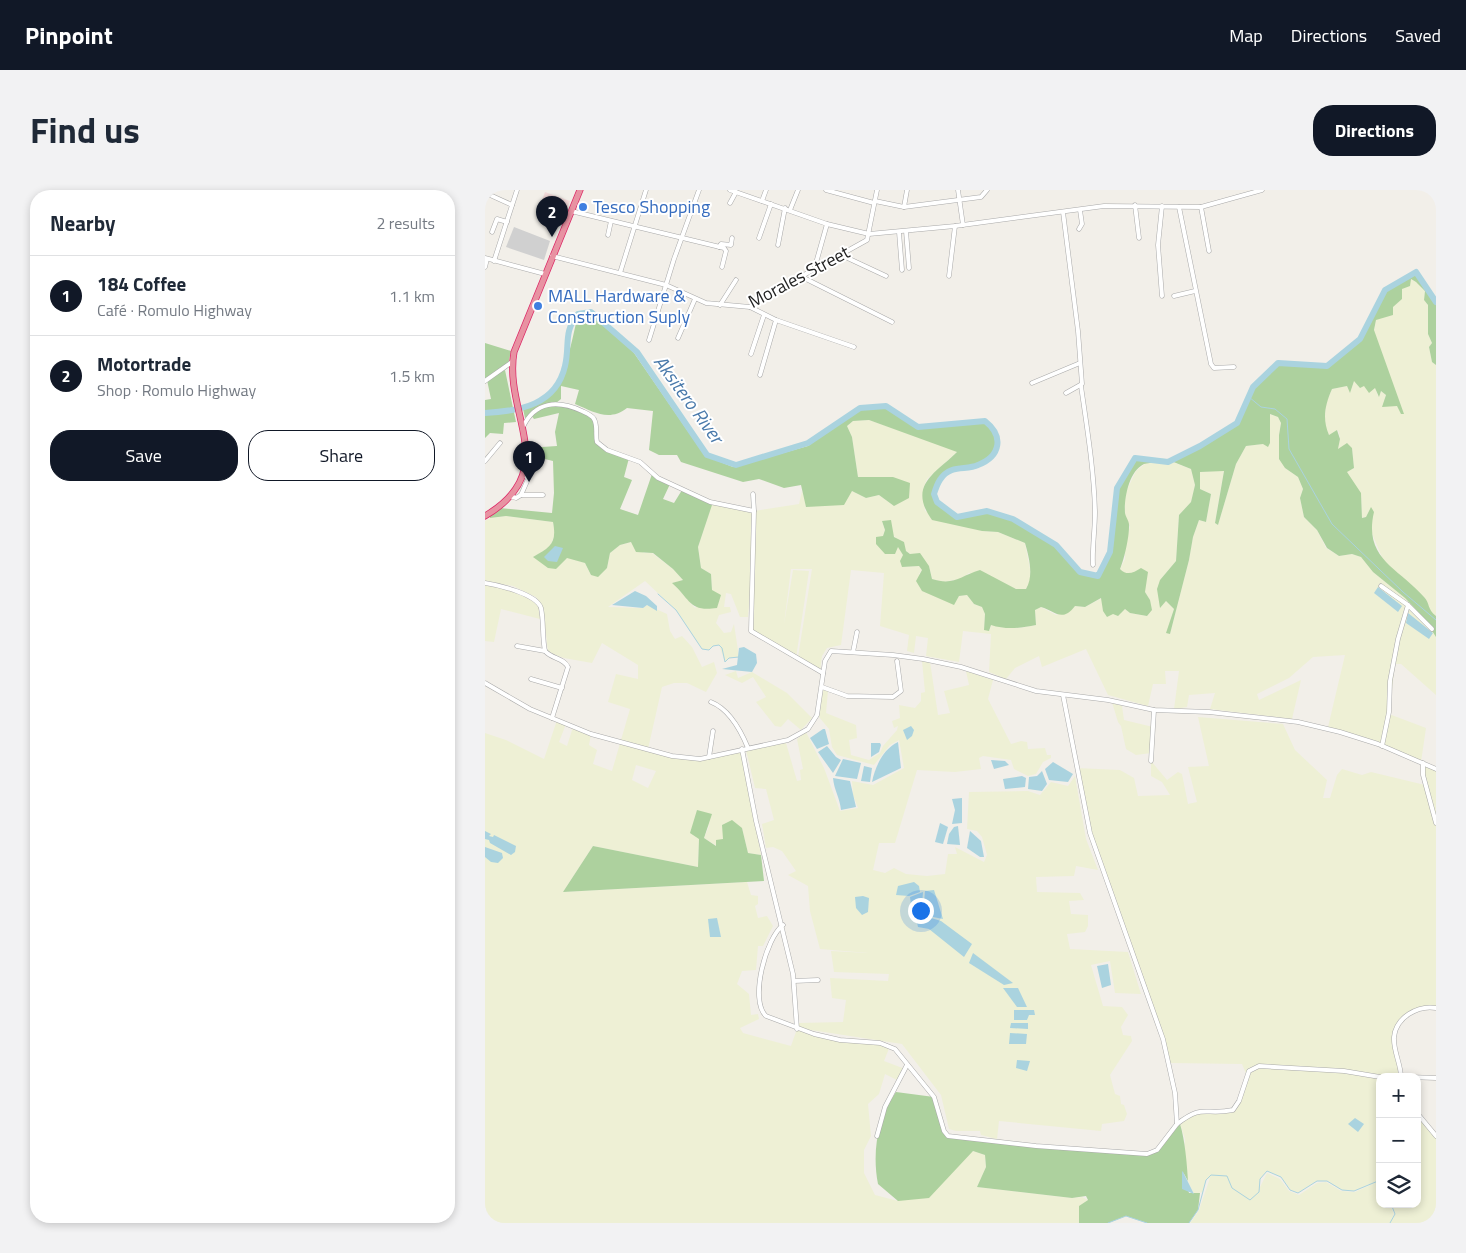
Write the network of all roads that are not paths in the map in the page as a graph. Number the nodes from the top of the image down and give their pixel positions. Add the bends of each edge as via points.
1 (517, 190) edge
2 (580, 190) edge
3 (646, 190) edge
4 (699, 190) edge
5 (730, 190) edge
6 (766, 190) edge
7 (799, 190) edge
8 (826, 190) edge
9 (849, 190) edge
10 (877, 190) edge
11 (907, 190) edge
12 (958, 190) edge
13 (987, 190) edge
14 (1262, 190) edge
15 (736, 192) junction
16 (490, 195) dead end
17 (847, 196) junction
18 (960, 200) junction
19 (762, 201) junction
20 (875, 202) junction
21 (730, 203) dead end
22 (771, 204) junction
23 (512, 205) junction
24 (1135, 205) junction
25 (1162, 206) junction
26 (904, 207) junction
27 (1179, 207) junction
28 (1201, 207) junction
29 (787, 209) junction
30 (1080, 210) junction
31 (571, 211) junction
32 (1063, 212) junction
33 (611, 221) junction
34 (507, 222) junction
35 (827, 224) junction
36 (963, 225) junction
37 (634, 226) junction
38 (955, 226) junction
39 (1079, 229) dead end
40 (906, 231) junction
41 (492, 232) dead end
42 (899, 232) junction
43 (869, 234) junction
44 (608, 236) dead end
45 (681, 238) junction
46 (733, 238) dead end
47 (759, 238) dead end
48 (1139, 238) dead end
49 (778, 245) dead end
50 (719, 247) junction
51 (1209, 251) dead end
52 (841, 255) junction
53 (552, 256) junction
54 (486, 258) edge
55 (494, 261) junction
56 (485, 267) edge
57 (722, 267) dead end
58 (909, 268) dead end
59 (814, 270) junction
60 (902, 270) dead end
61 (620, 273) junction
62 (545, 274) junction
63 (886, 276) dead end
64 (949, 276) dead end
65 (802, 277) junction
66 (737, 280) dead end
67 (666, 285) junction
68 (1195, 291) junction
69 (1162, 296) dead end
70 (1174, 296) dead end
71 (695, 299) junction
72 (720, 305) junction
73 (750, 308) junction
74 (764, 315) junction
75 (776, 320) junction
76 (893, 322) dead end
77 (678, 338) dead end
78 (649, 340) dead end
79 (854, 347) dead end
80 (751, 354) dead end
81 (512, 362) junction
82 (1080, 363) junction
83 (1234, 367) dead end
84 (760, 375) dead end
85 (485, 381) edge
86 (1032, 383) dead end
87 (1081, 386) junction
88 (1066, 393) dead end
89 (522, 425) junction
90 (500, 442) dead end
91 (485, 461) edge
92 (523, 473) junction
93 (521, 494) junction
94 (753, 494) dead end
95 (543, 495) dead end
96 (510, 496) junction
97 (754, 511) junction
98 (485, 516) edge
99 (1093, 566) dead end
100 (485, 583) edge
101 (1381, 586) dead end
102 (1408, 606) junction
103 (1432, 629) dead end
104 (857, 632) dead end
105 (517, 646) dead end
106 (545, 651) junction
107 (853, 652) junction
108 (897, 661) dead end
109 (823, 673) junction
110 (531, 679) dead end
111 (485, 683) edge
112 (822, 687) junction
113 (561, 688) junction
114 (1063, 696) junction
115 (711, 702) dead end
116 (1154, 710) junction
117 (552, 718) junction
118 (713, 731) dead end
119 (1381, 746) junction
120 (748, 748) junction
121 (742, 749) junction
122 (709, 757) junction
123 (1151, 761) dead end
124 (1423, 763) junction
125 (1436, 769) edge
126 (1436, 823) edge
127 (783, 925) junction
128 (818, 980) dead end
129 (794, 981) junction
130 (1436, 1008) edge
131 (797, 1029) junction
132 (907, 1065) junction
133 (1400, 1073) edge
134 (1376, 1076) edge
135 (1421, 1077) edge
136 (1436, 1078) edge
137 (1421, 1117) edge
138 (1177, 1124) junction
139 (877, 1136) dead end
140 (1436, 1136) edge

1 - 23 street
2 - 31 highway
3 - 37 street
4 - 45 street
5 - 15 street
6 - 19 street
7 - 29 street
8 - 17 street
9 - 17 street
10 - 20 street
11 - 26 street
12 - 18 street
13 - 18 street via 983,196
14 - 28 street
15 - 19 street
15 - 21 street
16 - 23 street
17 - 20 street
18 - 26 street
18 - 36 street
19 - 22 street
20 - 26 street
20 - 43 street
22 - 29 street
22 - 47 street
23 - 34 street
24 - 25 street
24 - 30 street
24 - 48 street
25 - 27 street
25 - 69 street via 1158,245
27 - 28 street
27 - 68 street
28 - 51 street
29 - 35 street
29 - 49 street
30 - 32 street
30 - 39 street
31 - 33 street
31 - 53 highway
32 - 36 street
32 - 82 street
33 - 37 street
33 - 44 street
34 - 41 street via 497,219
34 - 55 street
35 - 43 street
35 - 59 street
36 - 38 street
37 - 45 street
37 - 61 street
38 - 40 street
38 - 64 street
40 - 42 street
40 - 58 street
42 - 43 street
42 - 60 street
43 - 52 street, Morales Street via 864,242
45 - 50 street
45 - 67 street
46 - 50 street via 731,245 721,244
50 - 57 street via 726,249
52 - 59 street, Morales Street
52 - 63 street
53 - 61 street, Morales Street
53 - 62 highway
54 - 55 street
54 - 56 street
55 - 62 street
59 - 65 street, Morales Street
61 - 67 street, Morales Street
62 - 81 highway via 516,344
65 - 73 street, Morales Street
65 - 76 street
66 - 72 street
67 - 71 street, Morales Street
67 - 78 street
68 - 70 street
68 - 83 street via 1211,364 1214,368
71 - 72 street, Morales Street
71 - 77 street
72 - 73 street, Morales Street
73 - 74 street
74 - 75 street
74 - 80 street
75 - 79 street
75 - 84 street
81 - 85 street
81 - 89 highway
82 - 86 street
82 - 87 street
87 - 88 street
87 - 99 street via 1093,478
89 - 92 highway via 526,454
89 - 97 street via 538,411 555,404 568,405 592,416 597,442 607,450 640,462 658,478 710,502
90 - 91 street
92 - 93 street via 528,479
92 - 96 highway
93 - 95 street
93 - 96 street via 516,498
94 - 97 street
96 - 98 highway
97 - 109 street via 751,631
100 - 106 street via 510,588 539,604
101 - 102 street
102 - 103 street
102 - 119 street via 1398,639 1390,681 1389,712
104 - 107 street
105 - 106 street
106 - 113 street via 567,664
107 - 109 street via 831,651
107 - 114 street via 923,659
108 - 112 street via 901,691 893,697 847,696
109 - 112 street
110 - 113 street
111 - 117 street via 530,710
112 - 120 street via 817,715 808,728 788,740
113 - 117 street
114 - 116 street via 1108,700
114 - 138 street via 1085,817 1163,1039 1175,1093
115 - 120 street via 727,714
116 - 119 street via 1209,712 1298,722
116 - 123 street
117 - 122 street via 591,734 671,756
118 - 122 street
119 - 124 street
120 - 121 street
121 - 122 street
121 - 127 street via 756,821
124 - 125 street
124 - 126 street
127 - 129 street
127 - 131 street via 772,935 769,944 759,1001 766,1016
128 - 129 street
129 - 131 street
130 - 133 street via 1411,1012 1396,1030 1394,1039
131 - 132 street via 839,1040 890,1046
132 - 138 street via 935,1100 943,1131 948,1136 1147,1154 1157,1150
132 - 139 street via 885,1107
134 - 138 street via 1259,1066 1249,1071 1242,1096 1233,1110 1201,1110
135 - 136 street
137 - 140 street

